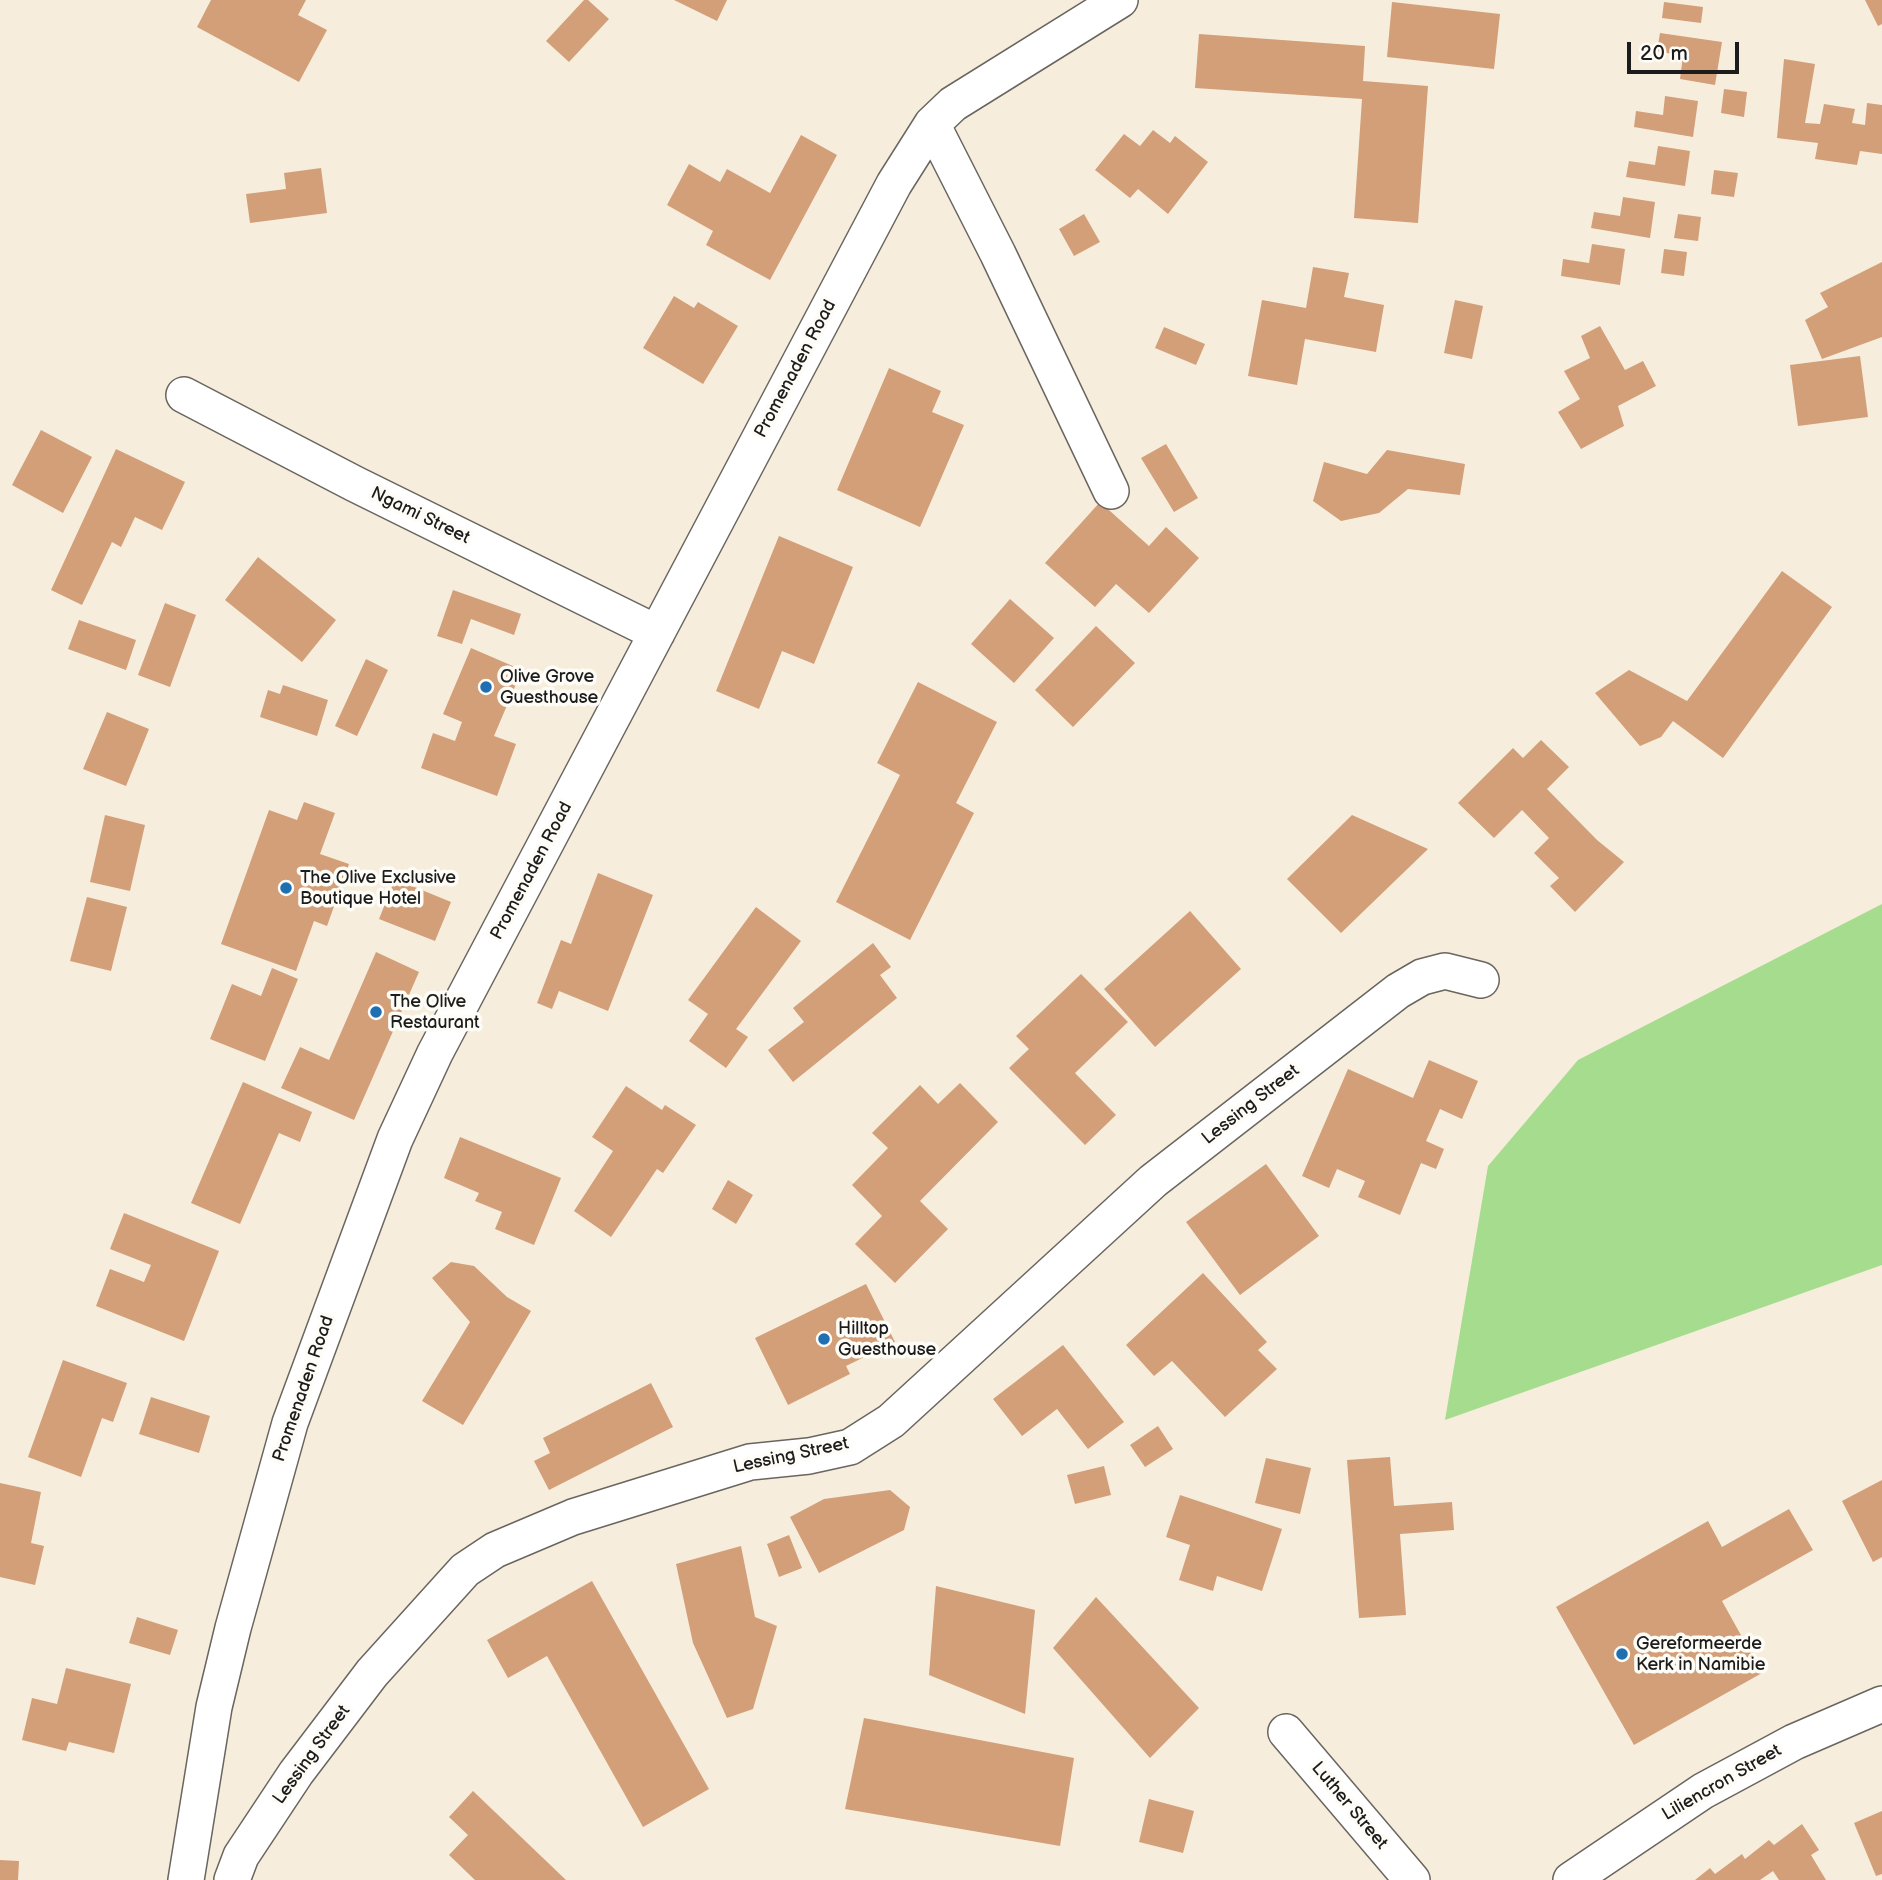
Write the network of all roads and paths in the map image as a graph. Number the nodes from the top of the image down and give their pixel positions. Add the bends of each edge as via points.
1 (1120, 0) edge
2 (932, 124) junction
3 (184, 395) dead end
4 (1111, 491) dead end
5 (657, 633) junction
6 (1482, 980) dead end
7 (1882, 1704) edge
8 (1286, 1731) dead end
9 (186, 1880) edge
10 (232, 1880) edge
11 (1412, 1880) edge
12 (1571, 1880) edge

1 - 2 street, Promenaden Road via 953,104
2 - 4 street
2 - 5 street, Promenaden Road via 894,184
3 - 5 street, Ngami Street
5 - 9 street, Promenaden Road via 435,1053 395,1139 286,1435 214,1707
6 - 10 street, Lessing Street via 1445,971 1422,976 1398,991 1153,1181 891,1421 850,1447 750,1462 573,1517 495,1550 465,1570 372,1673 296,1773 241,1857
7 - 12 street, Liliencron Street via 1794,1742 1703,1791
8 - 11 street, Luther Street

